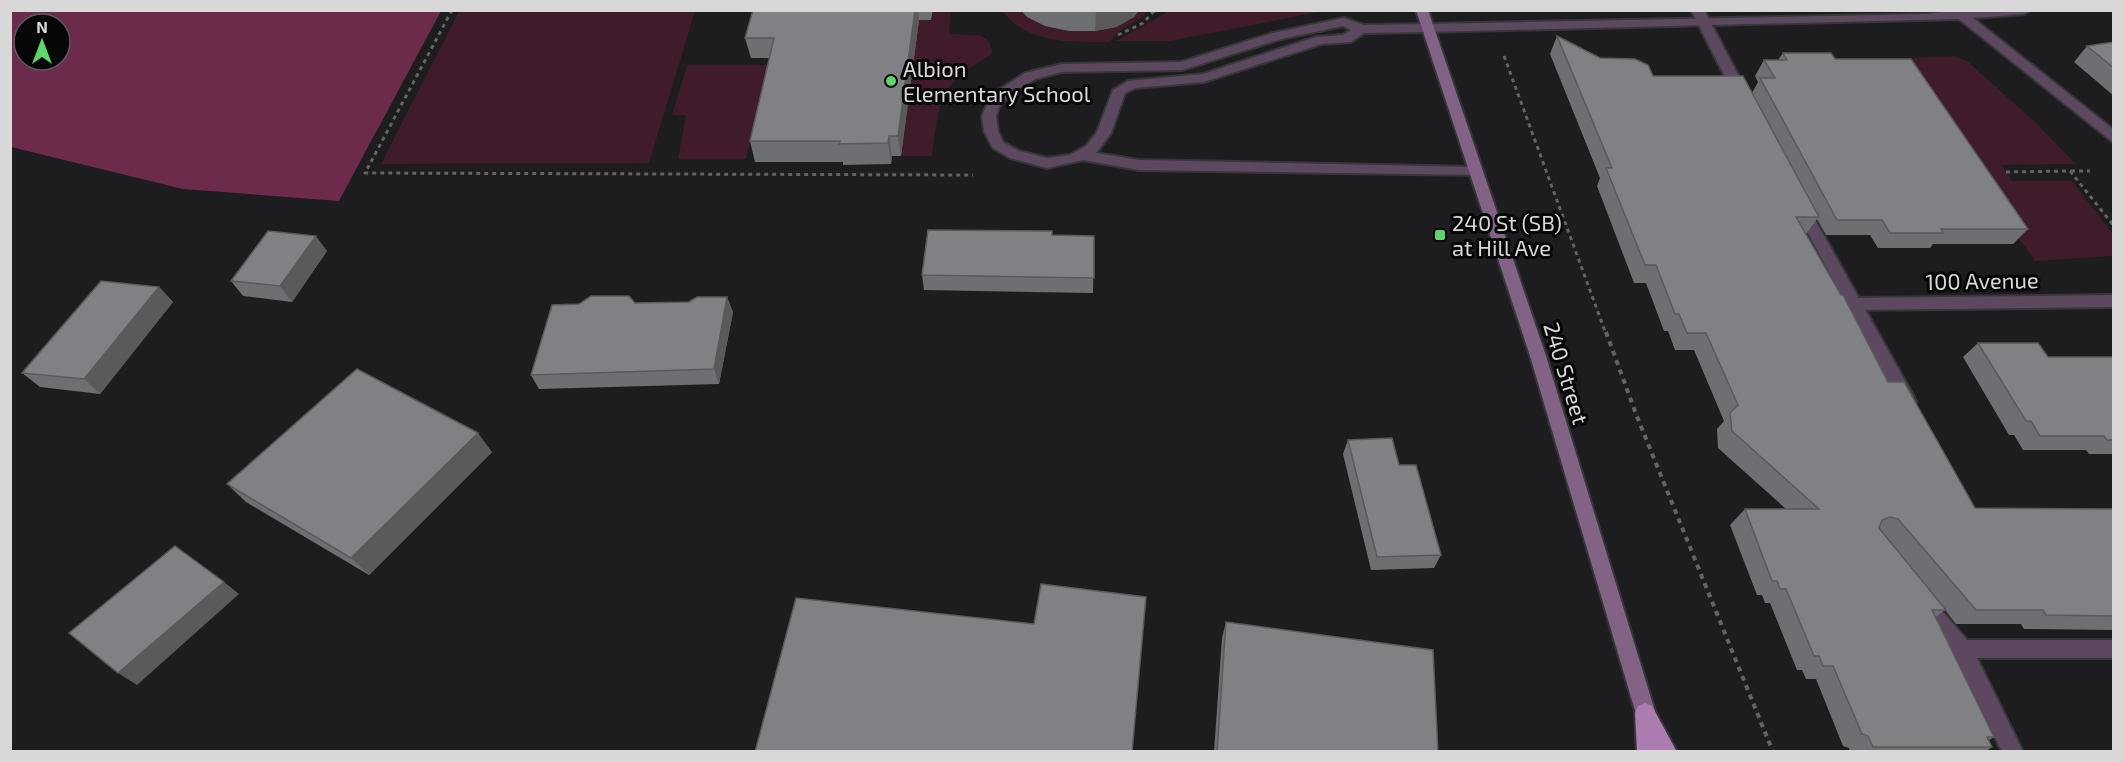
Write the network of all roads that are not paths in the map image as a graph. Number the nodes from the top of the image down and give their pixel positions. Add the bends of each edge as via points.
1 (1422, 10) edge
2 (2024, 10) edge
3 (1960, 14) edge
4 (1701, 17) edge
5 (1427, 28) junction
6 (1361, 29) junction
7 (1748, 107) edge
8 (2114, 138) edge
9 (1082, 155) junction
10 (1476, 172) junction
11 (1792, 190) edge
12 (2114, 301) edge
13 (1852, 304) junction
14 (1917, 418) edge
15 (1910, 587) edge
16 (1962, 649) junction
17 (2114, 649) edge
18 (1645, 713) junction
19 (1647, 752) edge
20 (1659, 752) edge
21 (1667, 752) edge
22 (2013, 752) edge

1 - 5 main road, 240 Street
2 - 3 street
3 - 4 street
3 - 8 street
4 - 5 street
4 - 7 street
5 - 6 street
5 - 10 main road, 240 Street
6 - 9 street via 1346,39 1312,42 1204,78 1133,84 1120,90 1104,133
6 - 9 street via 1344,22 1300,31 1182,66 1062,68 1030,76 993,105 989,117 991,131 998,145 1015,155 1047,163
9 - 10 street via 1139,165
10 - 18 main road, 240 Street via 1538,356
11 - 13 street
12 - 13 street, 100 Avenue
13 - 14 street
15 - 16 street
16 - 17 street
16 - 22 street
18 - 19 highway
18 - 20 main road, 240 Street
18 - 21 highway

